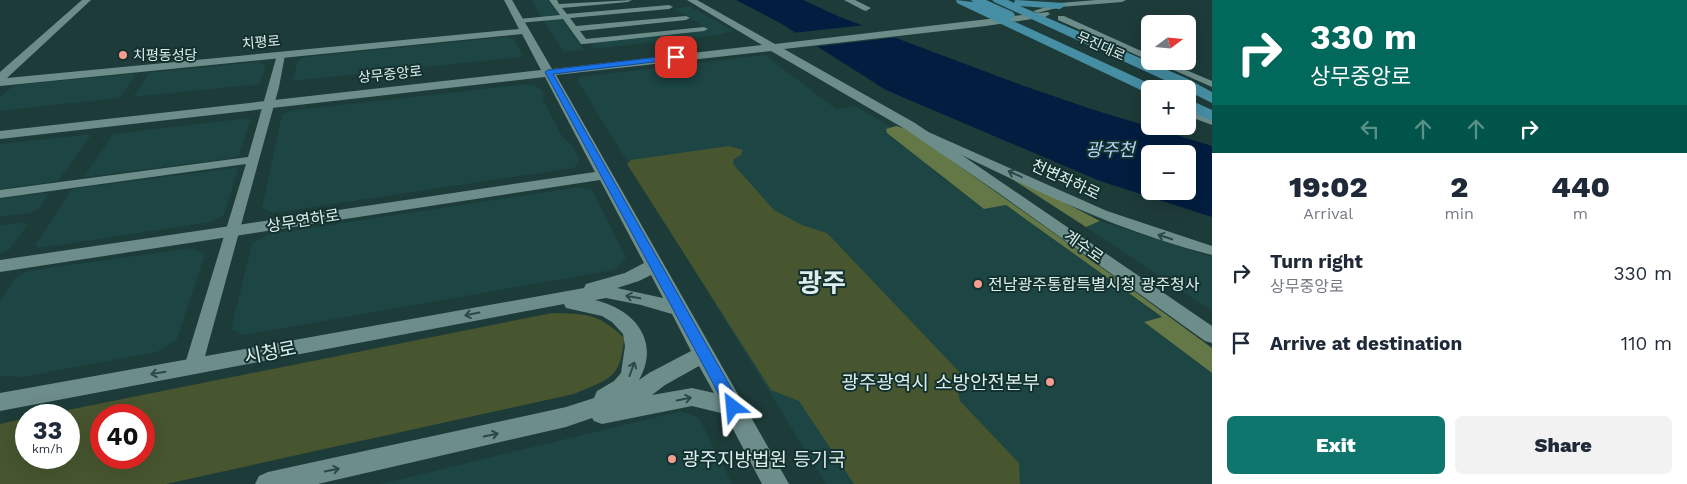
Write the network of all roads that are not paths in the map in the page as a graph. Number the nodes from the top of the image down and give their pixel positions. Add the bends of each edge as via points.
1 (87, 0) edge
2 (508, 0) edge
3 (628, 0) edge
4 (658, 0) edge
5 (691, 0) edge
6 (848, 0) edge
7 (977, 0) edge
8 (1122, 0) edge
9 (596, 1) edge
10 (959, 1) edge
11 (555, 3) edge
12 (1014, 3) edge
13 (669, 7) junction
14 (866, 8) dead end
15 (997, 14) edge
16 (1061, 14) junction
17 (1042, 15) junction
18 (566, 17) junction
19 (686, 18) junction
20 (965, 21) junction
21 (522, 26) junction
22 (913, 28) junction
23 (574, 29) junction
24 (584, 42) junction
25 (773, 43) junction
26 (589, 49) dead end
27 (1141, 54) edge
28 (281, 55) junction
29 (1114, 64) junction
30 (546, 68) junction
31 (1177, 70) edge
32 (0, 80) edge
33 (1143, 80) edge
34 (1161, 80) edge
35 (1166, 80) edge
36 (1141, 85) edge
37 (1212, 86) edge
38 (1141, 89) edge
39 (1196, 89) edge
40 (1212, 93) edge
41 (271, 99) junction
42 (0, 125) edge
43 (910, 126) junction
44 (0, 135) edge
45 (254, 160) junction
46 (605, 175) junction
47 (1006, 191) joint
48 (0, 194) edge
49 (234, 230) junction
50 (1212, 251) edge
51 (655, 265) junction
52 (0, 266) edge
53 (565, 296) junction
54 (540, 301) junction
55 (680, 310) junction
56 (1212, 336) edge
57 (704, 354) junction
58 (193, 366) junction
59 (0, 402) edge
60 (733, 407) junction
61 (566, 417) junction
62 (268, 484) edge
63 (776, 484) edge

1 - 32 street
2 - 21 street
3 - 9 street
4 - 13 street
5 - 25 street, 천변좌하로
6 - 14 street
7 - 15 highway
8 - 16 street via 1099,2
9 - 11 street
10 - 15 highway
10 - 20 highway via 967,8
11 - 18 street
12 - 15 highway
12 - 16 highway via 1031,4
12 - 17 highway
13 - 18 street
13 - 19 street
15 - 17 street
15 - 20 street
15 - 22 street
15 - 29 highway, 무진대로 via 1025,23
15 - 36 highway
15 - 38 street
16 - 17 highway
16 - 27 street
16 - 37 highway
17 - 35 highway, 무진대로
18 - 21 street
18 - 23 street
19 - 23 street
19 - 24 street via 704,29
20 - 22 street
21 - 28 street, 치평로
21 - 30 street
22 - 25 street, 상무중앙로
23 - 24 street
24 - 26 street
25 - 30 street, 상무중앙로
25 - 43 street, 천변좌하로
28 - 32 street, 치평로
28 - 41 street
29 - 33 highway
29 - 34 highway, 무진대로
30 - 41 street, 상무중앙로
30 - 46 street
31 - 37 street
39 - 40 highway
41 - 42 street, 상무중앙로
41 - 44 street, 상무중앙로
41 - 45 street
43 - 47 street, 천변좌하로
50 -> 43 street, 천변좌하로 via 1082,206
45 - 48 street
45 - 49 street
46 - 49 street, 상무연하로
46 - 51 street
47 - 56 street, 계수로
49 - 52 street, 상무연하로
49 - 58 street
51 - 53 street, 시청로 via 632,277
51 - 55 street
53 - 54 street, 시청로
55 -> 53 street, 시청로 via 606,292
54 -> 58 street, 시청로
61 -> 54 street, 시청로 via 625,384 634,370 634,338 629,326 615,313 600,307
55 - 57 street
57 - 60 street
57 - 61 street, 시청로 via 657,379 639,393
58 -> 59 street, 시청로
61 -> 60 street, 시청로 via 608,414 692,397
60 - 63 street
62 -> 61 street, 시청로

